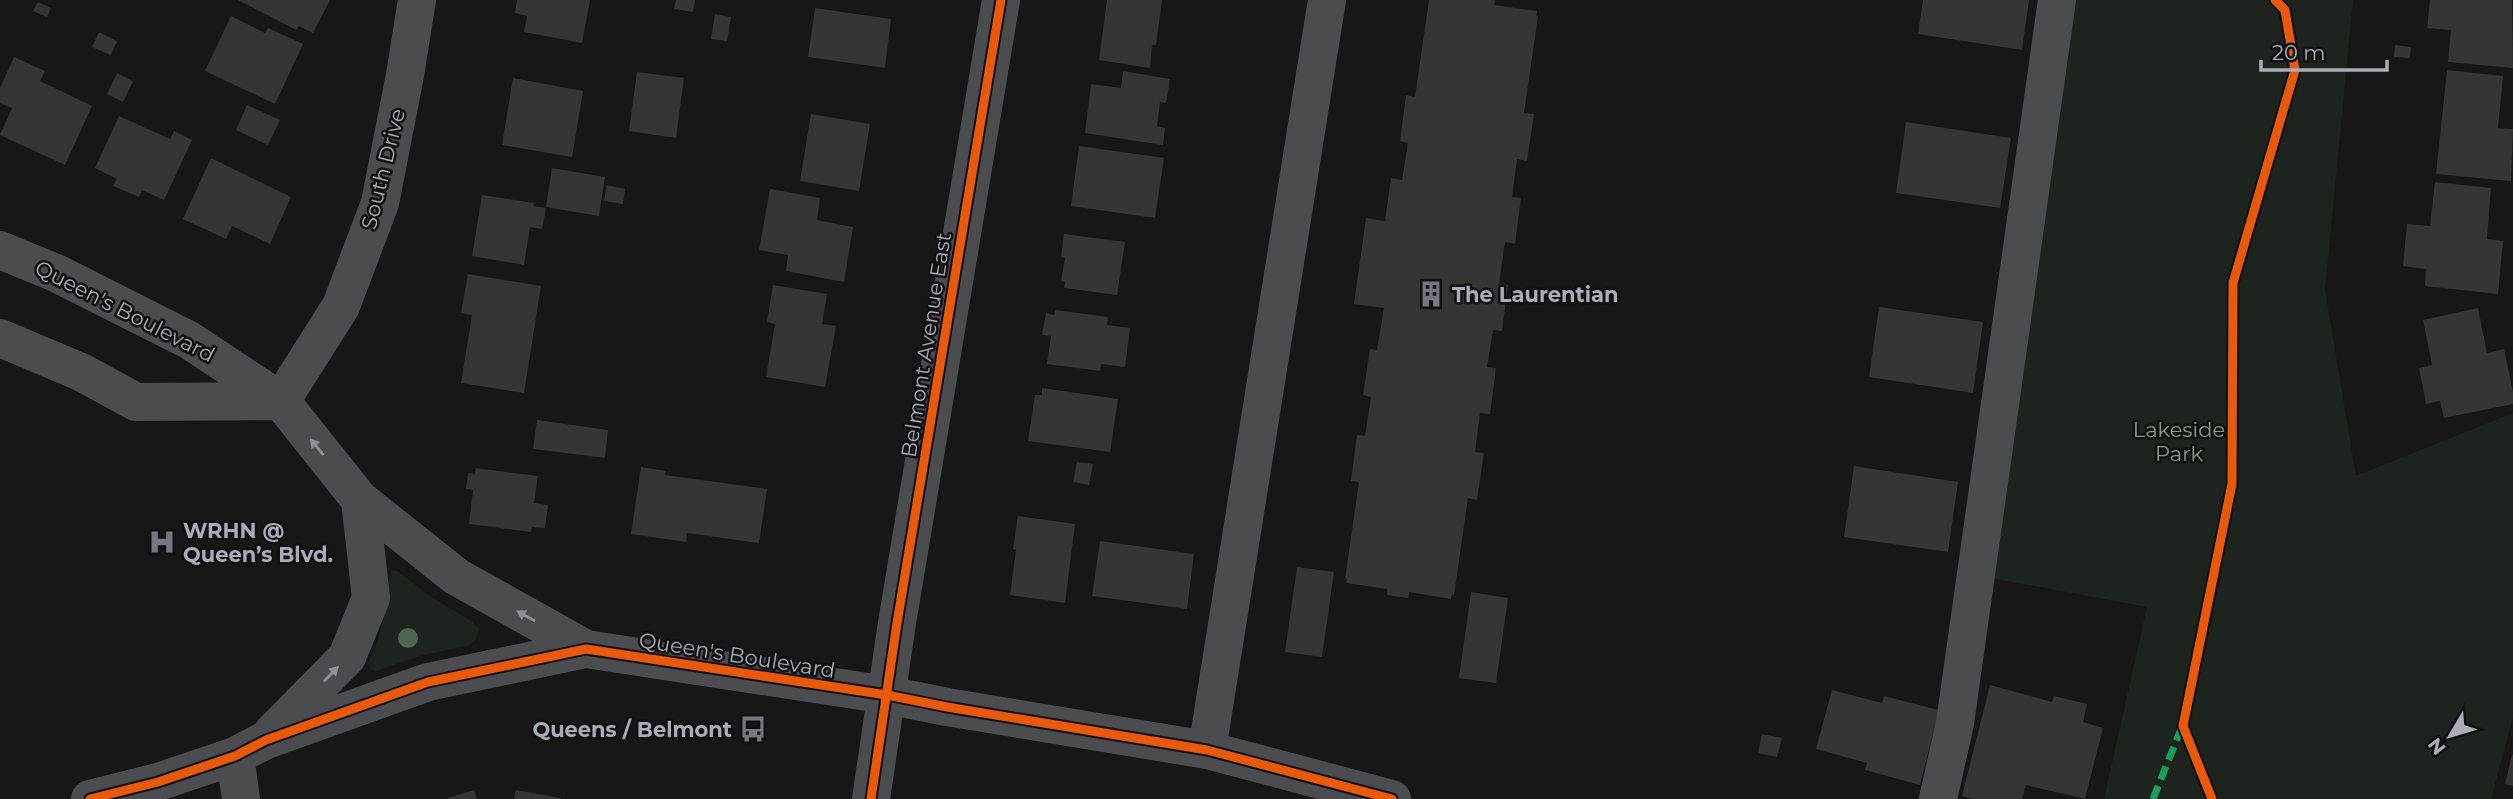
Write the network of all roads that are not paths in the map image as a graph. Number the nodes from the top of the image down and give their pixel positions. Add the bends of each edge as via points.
1 (417, 0) edge
2 (1002, 0) edge
3 (1327, 0) edge
4 (2057, 0) edge
5 (0, 250) edge
6 (0, 338) edge
7 (281, 401) junction
8 (360, 500) junction
9 (586, 649) junction
10 (887, 695) junction
11 (250, 748) junction
12 (1207, 750) junction
13 (90, 799) edge
14 (241, 799) edge
15 (871, 799) edge
16 (1392, 799) edge
17 (1938, 799) edge

1 - 7 street, South Drive via 380,203 341,306
2 - 10 street, Belmont Avenue East
3 - 12 street
4 - 17 street via 1955,723
5 - 7 street, Queen's Boulevard via 189,340
6 - 7 street via 81,372 136,402
8 -> 7 street, Queen's Boulevard
9 -> 8 street, Queen's Boulevard via 457,577
11 -> 8 street, Queen's Boulevard via 347,657 371,598
9 - 10 street, Queen's Boulevard
9 - 11 street, Queen's Boulevard via 428,682
10 - 12 street, Queen's Boulevard
10 - 15 street, Belmont Avenue East
11 - 13 street, Queen's Boulevard via 158,782
11 - 14 street
12 - 16 street, Queen's Boulevard

